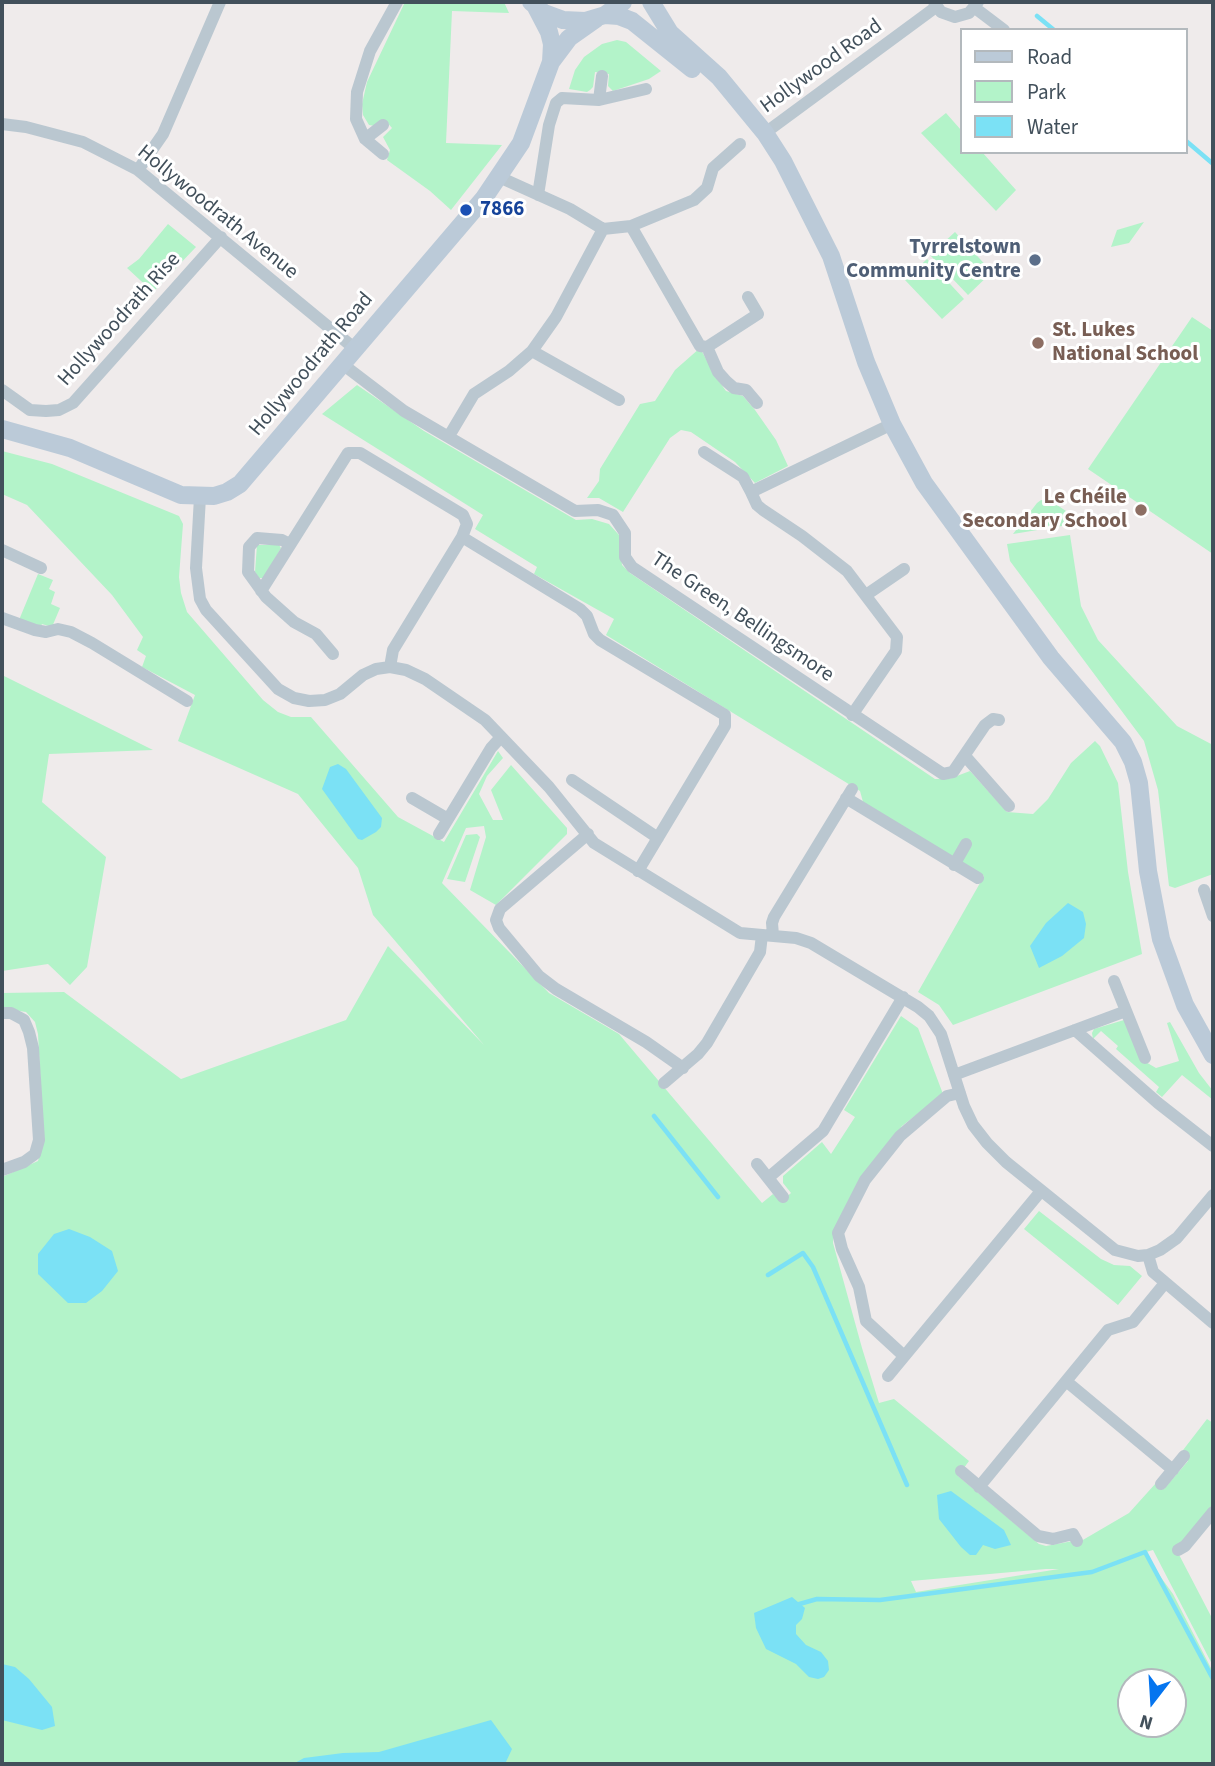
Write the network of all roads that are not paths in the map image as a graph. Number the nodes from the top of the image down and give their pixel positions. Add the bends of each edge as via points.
1 (220, 2) edge
2 (397, 2) edge
3 (623, 2) edge
4 (651, 2) edge
5 (533, 4) edge
6 (935, 4) edge
7 (976, 5) edge
8 (600, 17) junction
9 (1002, 28) edge
10 (551, 62) junction
11 (602, 76) dead end
12 (646, 89) dead end
13 (599, 100) junction
14 (740, 104) junction
15 (2, 124) edge
16 (383, 125) dead end
17 (765, 133) junction
18 (365, 139) junction
19 (740, 144) dead end
20 (383, 154) dead end
21 (138, 170) junction
22 (499, 177) junction
23 (538, 195) junction
24 (631, 226) junction
25 (603, 229) junction
26 (220, 237) junction
27 (748, 298) dead end
28 (707, 347) junction
29 (354, 348) junction
30 (532, 351) junction
31 (341, 363) junction
32 (2, 390) edge
33 (619, 400) dead end
34 (757, 403) dead end
35 (892, 424) junction
36 (2, 429) edge
37 (449, 436) junction
38 (704, 452) dead end
39 (751, 492) junction
40 (200, 497) junction
41 (462, 537) junction
42 (290, 544) junction
43 (2, 550) edge
44 (41, 568) dead end
45 (904, 569) dead end
46 (261, 591) junction
47 (866, 595) junction
48 (2, 618) edge
49 (333, 654) dead end
50 (390, 667) junction
51 (187, 701) dead end
52 (852, 715) junction
53 (999, 720) dead end
54 (501, 737) junction
55 (965, 756) junction
56 (572, 780) dead end
57 (412, 798) dead end
58 (1009, 806) dead end
59 (448, 819) junction
60 (439, 834) dead end
61 (588, 834) junction
62 (658, 838) junction
63 (966, 844) dead end
64 (954, 865) junction
65 (638, 871) junction
66 (978, 878) dead end
67 (1204, 890) dead end
68 (1213, 916) edge
69 (767, 935) junction
70 (1114, 981) dead end
71 (903, 997) junction
72 (1126, 1011) junction
73 (2, 1013) edge
74 (1075, 1030) junction
75 (1213, 1055) edge
76 (1145, 1058) dead end
77 (682, 1068) junction
78 (954, 1075) junction
79 (664, 1083) dead end
80 (960, 1093) junction
81 (1213, 1146) edge
82 (757, 1164) dead end
83 (2, 1170) edge
84 (768, 1178) junction
85 (1041, 1191) junction
86 (1213, 1195) edge
87 (783, 1197) dead end
88 (1148, 1255) junction
89 (1165, 1283) junction
90 (1213, 1323) edge
91 (904, 1356) junction
92 (888, 1376) dead end
93 (1066, 1381) junction
94 (1184, 1456) dead end
95 (1173, 1470) junction
96 (961, 1471) dead end
97 (1161, 1484) dead end
98 (979, 1487) junction
99 (1213, 1512) edge
100 (1077, 1541) dead end
101 (1178, 1550) dead end

1 - 21 street via 163,134
2 - 18 street via 370,51 357,92 356,119
3 - 8 street, Hollywoodrath Road
4 - 14 street via 670,33 719,77
5 - 8 street via 563,20
5 - 10 street, Hollywoodrath Road via 549,32
6 - 7 street via 955,17
6 - 17 street, Hollywood Road
7 - 9 street
8 - 10 street, Hollywoodrath Road via 569,38
8 - 14 street via 632,21
10 - 22 street, Hollywoodrath Road via 521,143
11 - 13 street
12 - 13 street
13 - 23 street via 562,98 556,103
14 - 17 street
15 - 21 street, Hollywoodrath Avenue via 83,142
16 - 18 street
17 - 35 street via 831,256
18 - 20 street
19 - 24 street via 713,168 707,187 694,200
21 - 26 street, Hollywoodrath Avenue
22 - 23 street
22 - 29 street, Hollywoodrath Road
23 - 25 street
24 - 25 street
24 - 28 street via 700,346
25 - 30 street via 556,317
26 - 29 street, Hollywoodrath Avenue
26 - 32 street, Hollywoodrath Rise via 73,403 59,410 30,410
27 - 28 street via 758,314
28 - 34 street via 726,381 746,390
29 - 31 street, Hollywoodrath Road
30 - 33 street
30 - 37 street via 474,394
31 - 37 street, The Green, Bellingsmore via 404,411
31 - 40 street, Hollywoodrath Road via 240,484 227,492
35 - 39 street
35 - 75 street via 924,482 1051,658 1122,742 1133,762 1161,939 1185,1005
36 - 40 street, Hollywoodrath Road via 70,448 181,495
37 - 52 street, The Green, Bellingsmore via 575,511 613,515 625,533 625,557 632,567
38 - 39 street via 743,477
39 - 47 street via 763,510 838,562
40 - 50 street via 195,569 200,599 278,689 294,698 325,700 340,694 363,674
41 - 42 street via 467,524 463,515 355,451 343,458
41 - 50 street via 393,650
41 - 62 street via 580,609 600,639 725,715 725,726
42 - 46 street
42 - 46 street via 257,538 248,547 248,572
43 - 44 street
45 - 47 street
46 - 49 street via 294,622 316,634
47 - 52 street via 897,637 897,645
48 - 51 street via 35,631 71,632
50 - 54 street via 406,670 452,695
52 - 55 street, The Green, Bellingsmore via 943,775 953,772
53 - 55 street, The Green, Bellingsmore via 985,725
54 - 59 street
54 - 61 street
55 - 58 street
56 - 62 street
57 - 59 street
59 - 60 street
61 - 65 street via 594,843
61 - 77 street via 500,909 499,928 539,976
62 - 65 street
63 - 64 street
64 - 66 street
64 - 69 street via 849,794
65 - 69 street via 740,933
67 - 68 street
69 - 71 street via 811,943
69 - 77 street via 706,1043
70 - 72 street
71 - 78 street via 937,1028
71 - 84 street via 823,1131
72 - 74 street
72 - 76 street
73 - 83 street via 24,1020 29,1032 39,1140 35,1154
74 - 78 street
74 - 81 street
77 - 79 street
78 - 80 street
80 - 85 street via 973,1125 987,1143
80 - 91 street via 947,1096 901,1136 865,1180 838,1233 859,1287 866,1321
82 - 84 street
84 - 87 street
85 - 88 street via 1115,1250
85 - 91 street
86 - 88 street via 1170,1245
88 - 89 street via 1153,1272
89 - 90 street
89 - 93 street via 1133,1322 1108,1330
91 - 92 street
93 - 95 street
93 - 98 street
94 - 95 street
95 - 97 street
96 - 98 street
98 - 100 street via 1038,1536 1053,1539 1073,1534
99 - 101 street

